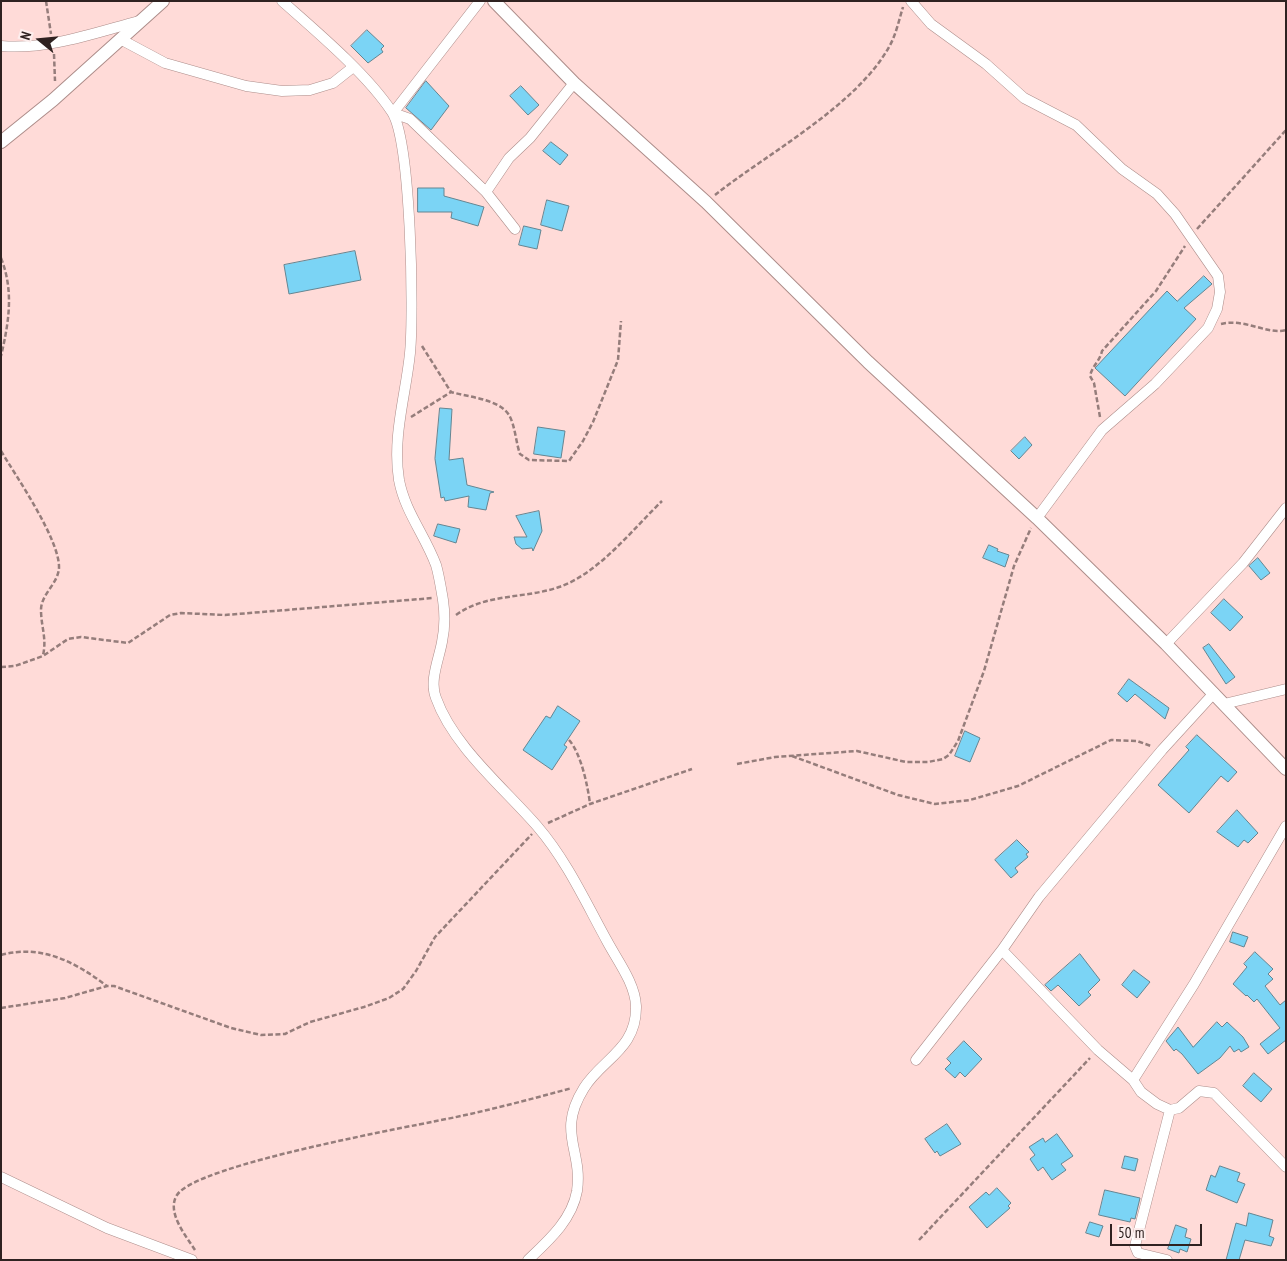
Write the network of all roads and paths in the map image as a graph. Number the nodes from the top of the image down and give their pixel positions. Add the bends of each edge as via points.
1 (46, 1) edge
2 (163, 1) edge
3 (282, 1) edge
4 (480, 1) edge
5 (494, 1) edge
6 (905, 1) edge
7 (911, 1) edge
8 (139, 21) junction
9 (120, 39) junction
10 (52, 43) junction
11 (1, 46) edge
12 (352, 68) junction
13 (574, 83) junction
14 (53, 100) junction
15 (392, 113) junction
16 (1286, 130) edge
17 (1, 142) edge
18 (486, 192) junction
19 (706, 202) junction
20 (515, 230) dead end
21 (1190, 238) junction
22 (1, 258) edge
23 (621, 321) dead end
24 (1208, 328) junction
25 (1286, 330) edge
26 (412, 332) junction
27 (1, 356) edge
28 (451, 392) junction
29 (399, 424) junction
30 (1102, 430) junction
31 (1, 451) edge
32 (662, 501) dead end
33 (1286, 508) edge
34 (1037, 518) junction
35 (443, 598) junction
36 (444, 623) junction
37 (1166, 644) junction
38 (43, 656) junction
39 (1, 667) edge
40 (1286, 689) edge
41 (1214, 693) junction
42 (1224, 704) junction
43 (569, 740) dead end
44 (1162, 750) junction
45 (790, 755) junction
46 (737, 764) dead end
47 (692, 769) dead end
48 (1286, 769) edge
49 (590, 804) junction
50 (1286, 826) edge
51 (538, 828) junction
52 (1002, 950) junction
53 (1, 955) edge
54 (107, 986) junction
55 (1, 1008) edge
56 (1098, 1050) junction
57 (916, 1060) dead end
58 (1133, 1080) junction
59 (586, 1085) junction
60 (1170, 1110) junction
61 (1286, 1167) edge
62 (1, 1177) edge
63 (919, 1240) dead end
64 (194, 1256) edge
65 (528, 1260) edge
66 (1167, 1260) edge

1 - 10 path
2 - 8 street
3 - 12 street
4 - 15 street
5 - 13 street
6 - 19 path via 890,45 867,76 834,107
7 - 21 street via 932,24 986,64 1024,98 1076,125 1122,169 1157,194
8 - 9 street
8 - 10 street
9 - 12 street via 165,63 246,86 282,92 310,90 333,83
9 - 14 street
10 - 11 street
10 - 14 path via 56,72
12 - 15 street
13 - 18 street via 530,138 509,158
13 - 19 street
14 - 17 street
15 - 18 street via 410,119
15 - 26 street via 403,147
16 - 21 path
18 - 20 street
19 - 34 street via 868,362
21 - 24 street via 1218,276 1220,292
21 - 30 path via 1156,291 1102,351 1100,361 1092,368 1090,376
22 - 27 path via 6,270 10,307
23 - 28 path via 618,360 593,422 569,461 529,460 520,454 510,416 502,408
24 - 25 path via 1234,323
24 - 30 street via 1155,384
26 - 28 path
26 - 29 street
28 - 29 path
29 - 35 street via 399,479 410,517 436,564
30 - 34 street
31 - 38 path via 38,514 58,559 58,573 41,609
32 - 36 path via 584,576 543,592 484,602
33 - 37 street via 1243,563
34 - 37 street
34 - 45 path via 1014,566 984,671 958,741 949,755 928,762 906,762 856,752
35 - 36 street
35 - 38 path via 234,614 181,613 170,616 128,643 81,637 68,639
36 - 51 street via 434,678 435,697 466,748
37 - 41 street
38 - 39 path via 15,666
40 - 42 street
41 - 42 street
41 - 44 street
42 - 48 street
43 - 49 path via 577,752
44 - 45 path via 1137,741 1111,740 1018,786 970,800 936,804 890,792
44 - 52 street via 1039,897
45 - 46 path
47 - 49 path
49 - 51 path
50 - 58 street via 1194,984
51 - 54 path via 435,937 403,989 380,1001 310,1022 285,1034 261,1035
51 - 59 street via 585,897 623,970 636,1005 626,1042
52 - 56 street
52 - 57 street
53 - 54 path via 29,951 62,958 84,968
54 - 55 path via 65,998
56 - 58 street
56 - 63 path
58 - 60 street via 1141,1092
59 - 64 path via 462,1116 320,1144 203,1177 181,1189 174,1210
59 - 65 street via 575,1107 570,1128 577,1192 568,1216
60 - 61 street via 1179,1108 1199,1091 1214,1093
60 - 66 street via 1135,1246 1138,1254
62 - 64 street via 107,1228

